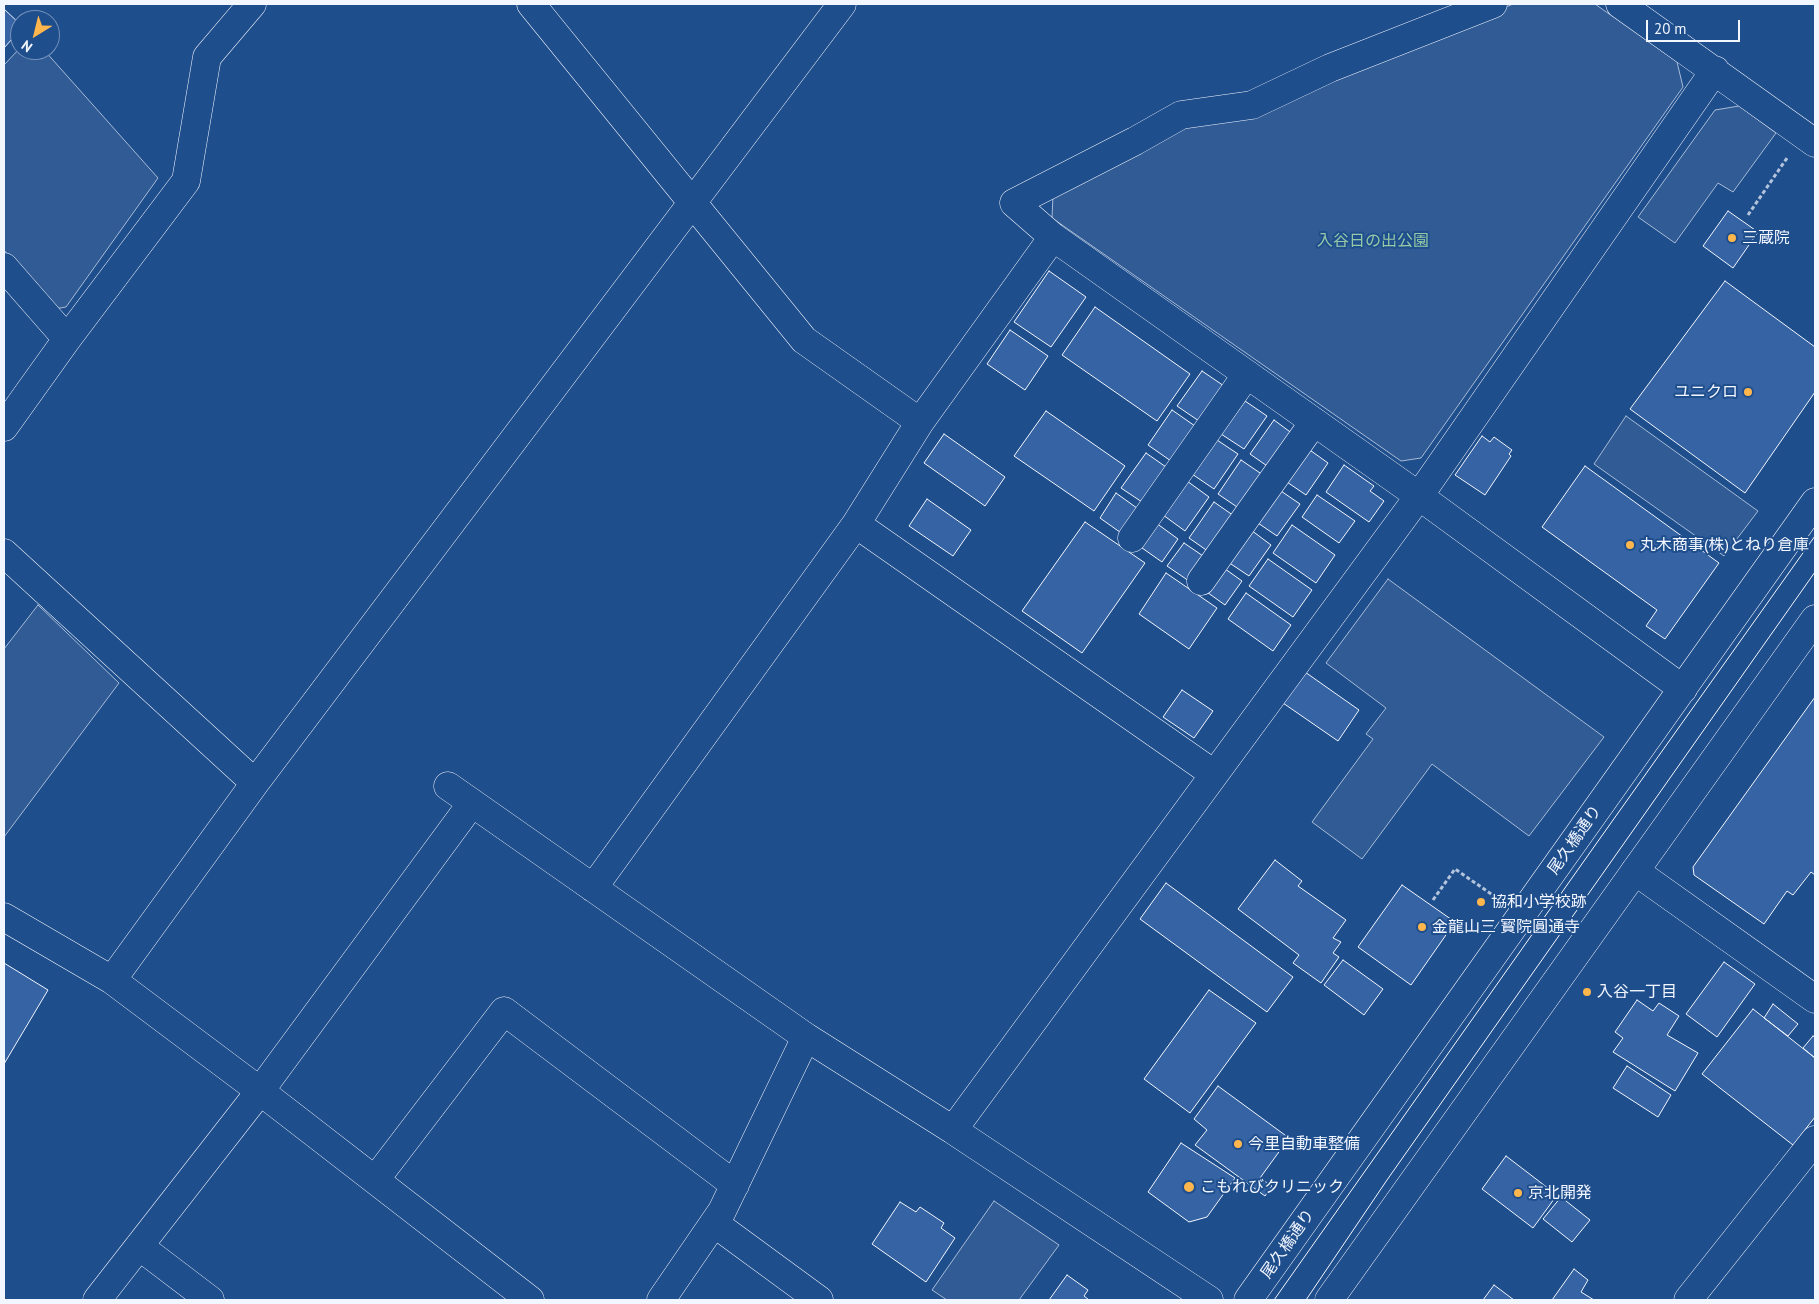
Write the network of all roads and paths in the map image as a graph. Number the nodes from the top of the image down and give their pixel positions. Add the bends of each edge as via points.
1 (252, 4) edge
2 (531, 4) edge
3 (842, 4) edge
4 (1493, 4) edge
5 (1620, 4) edge
6 (1715, 70) junction
7 (1809, 138) edge
8 (692, 201) junction
9 (1748, 216) dead end
10 (1052, 237) junction
11 (4, 267) edge
12 (67, 339) junction
13 (1247, 374) junction
14 (920, 422) junction
15 (1314, 422) junction
16 (4, 427) edge
17 (1419, 496) junction
18 (1815, 502) edge
19 (856, 524) junction
20 (1132, 538) dead end
21 (4, 553) edge
22 (1201, 581) dead end
23 (1815, 619) edge
24 (1683, 689) junction
25 (1214, 774) junction
26 (255, 782) junction
27 (448, 786) dead end
28 (472, 803) junction
29 (1635, 871) junction
30 (593, 888) junction
31 (1498, 899) dead end
32 (1434, 900) dead end
33 (4, 917) edge
34 (112, 980) junction
35 (1815, 999) edge
36 (806, 1037) junction
37 (260, 1091) junction
38 (953, 1130) junction
39 (1815, 1140) edge
40 (375, 1180) junction
41 (735, 1185) junction
42 (714, 1223) junction
43 (139, 1246) junction
44 (1695, 1297) edge
45 (97, 1300) edge
46 (210, 1300) edge
47 (530, 1300) edge
48 (661, 1300) edge
49 (819, 1300) edge
50 (1209, 1300) edge
51 (1248, 1300) edge
52 (1330, 1300) edge

1 - 12 street via 206,57 186,181
2 - 8 street
3 - 8 street
4 - 10 street via 1330,68 1252,105 1181,115 1014,203
5 - 6 street
6 - 7 street
6 - 17 street
7 - 9 path
8 - 14 street via 804,340
8 - 26 street
10 - 13 street
10 - 14 street
11 - 12 street
12 - 16 street
13 - 15 street
13 - 20 street
14 - 19 street
15 - 17 street
15 - 22 street
17 - 24 street
17 - 25 street
18 - 24 street, 尾久橋通り
19 - 25 street
19 - 30 street
21 - 26 street
23 - 29 street
24 - 51 street, 尾久橋通り
25 - 38 street
26 - 34 street
27 - 28 street
28 - 30 street
28 - 37 street
29 - 35 street
29 - 52 street
30 - 36 street
31 - 32 path via 1455,869
33 - 34 street
34 - 37 street
36 - 38 street
36 - 41 street
37 - 40 street
37 - 43 street
38 - 50 street
39 - 44 street
40 - 41 street via 504,1011
40 - 47 street
41 - 42 street
42 - 48 street
42 - 49 street
43 - 45 street
43 - 46 street

